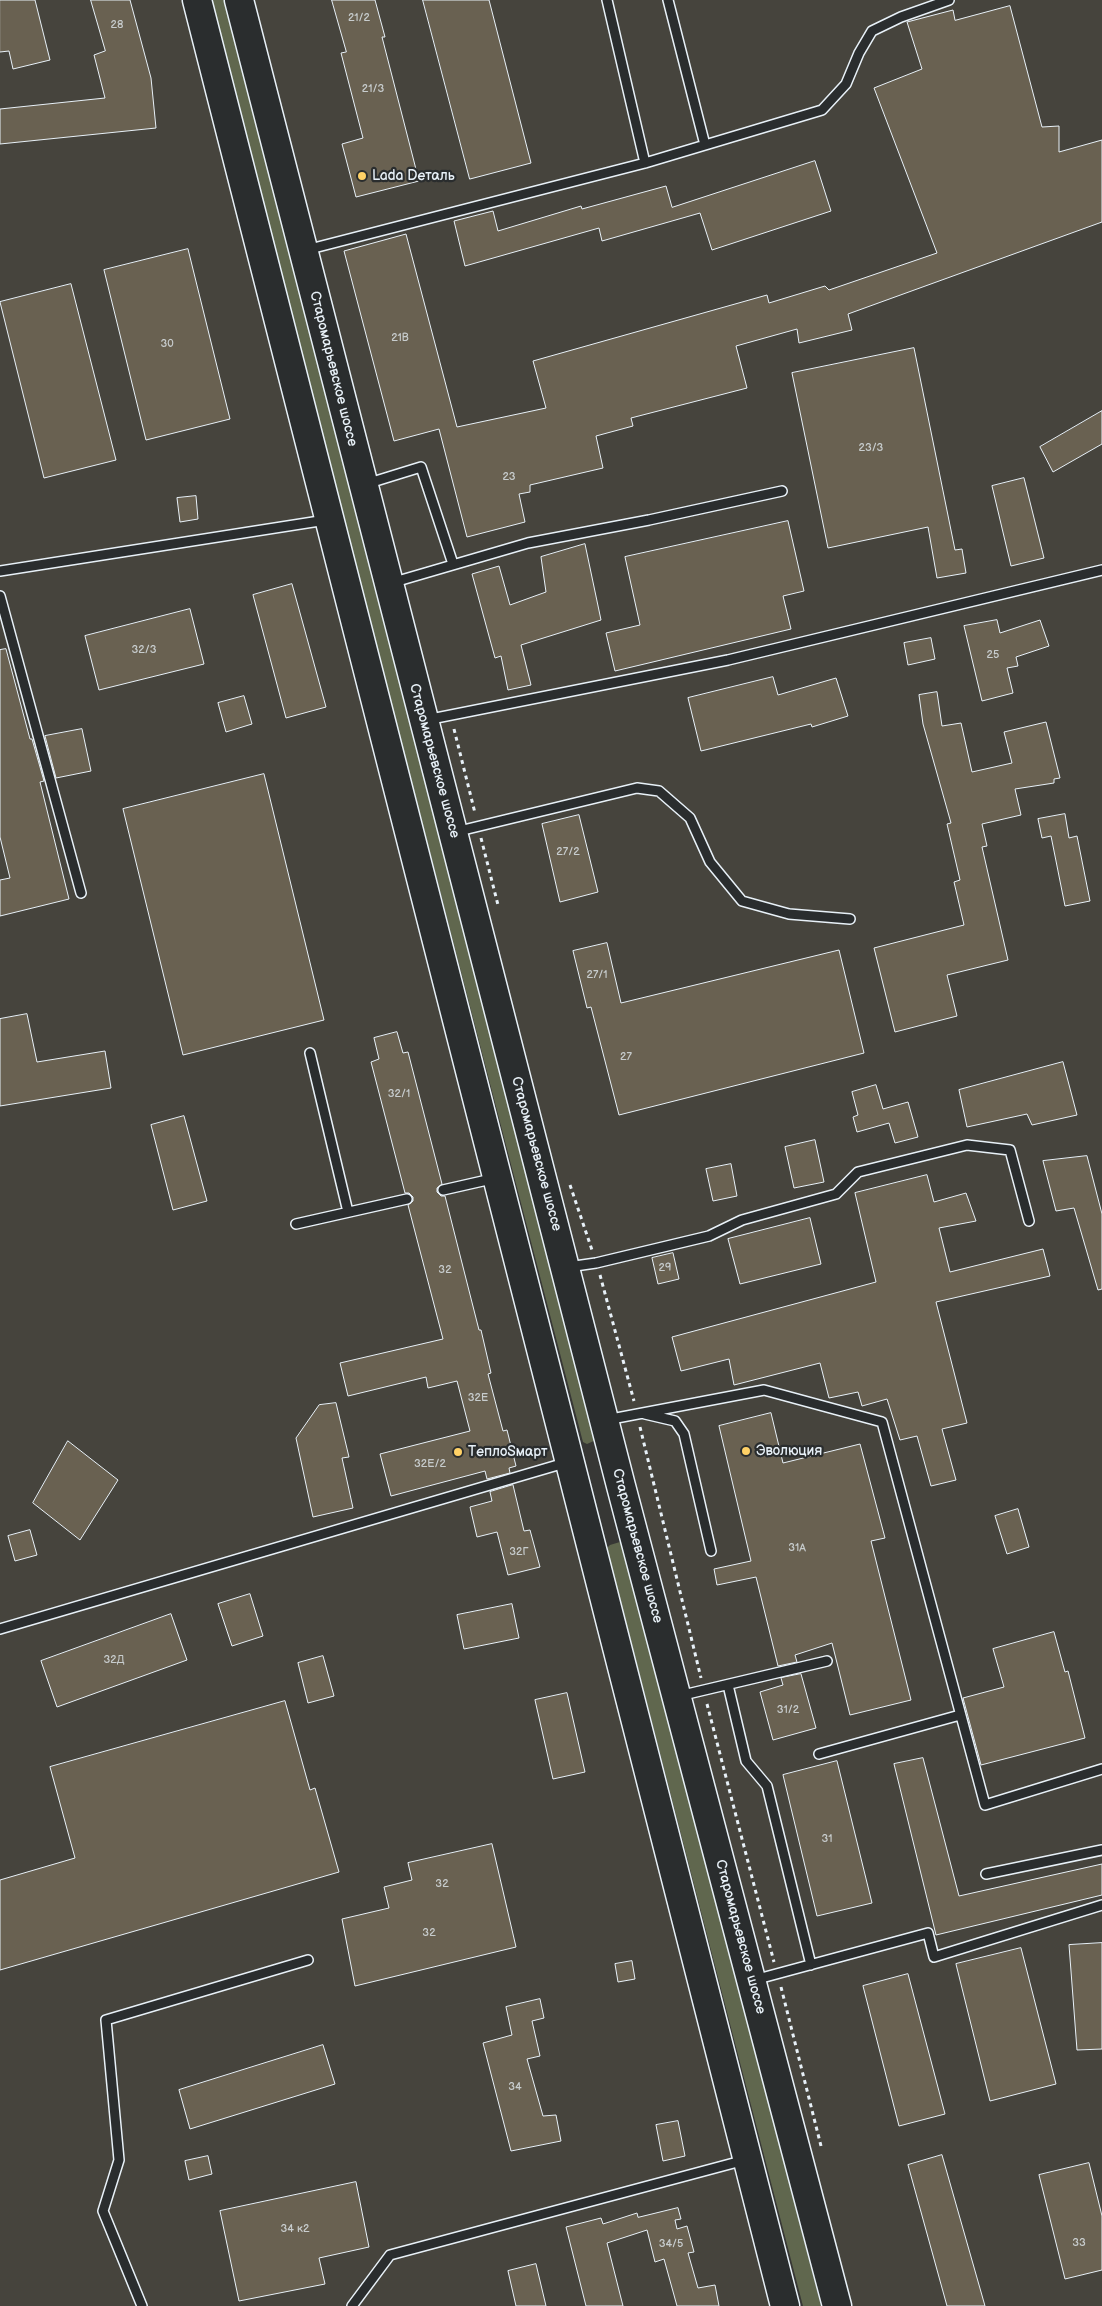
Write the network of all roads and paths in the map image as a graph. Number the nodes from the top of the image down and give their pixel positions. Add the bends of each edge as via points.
1 (197, 0) edge
2 (239, 0) edge
3 (607, 0) edge
4 (668, 0) edge
5 (949, 0) edge
6 (705, 145) junction
7 (645, 162) junction
8 (303, 251) junction
9 (363, 485) junction
10 (782, 490) dead end
11 (328, 519) junction
12 (453, 564) junction
13 (1102, 570) edge
14 (0, 571) edge
15 (388, 584) junction
16 (0, 596) edge
17 (450, 715) junction
18 (424, 721) junction
19 (466, 829) junction
20 (81, 893) dead end
21 (500, 911) dead end
22 (850, 919) dead end
23 (310, 1053) dead end
24 (567, 1176) dead end
25 (496, 1178) junction
26 (443, 1190) dead end
27 (407, 1199) dead end
28 (348, 1212) junction
29 (1029, 1221) dead end
30 (296, 1224) dead end
31 (596, 1263) junction
32 (566, 1267) junction
33 (637, 1413) junction
34 (606, 1420) junction
35 (571, 1462) junction
36 (621, 1486) junction
37 (580, 1498) junction
38 (711, 1551) dead end
39 (0, 1629) edge
40 (827, 1661) dead end
41 (728, 1684) junction
42 (704, 1690) junction
43 (677, 1697) junction
44 (960, 1715) junction
45 (819, 1754) dead end
46 (1102, 1769) edge
47 (1102, 1850) edge
48 (986, 1874) dead end
49 (1102, 1905) edge
50 (308, 1960) dead end
51 (811, 1965) junction
52 (777, 1974) junction
53 (751, 1981) junction
54 (822, 2147) dead end
55 (747, 2159) junction
56 (142, 2306) edge
57 (352, 2306) edge
58 (785, 2306) edge
59 (837, 2306) edge

1 - 11 main road
2 - 8 main road, Старомарьевское шоссе
3 - 7 lane
4 - 6 lane
5 - 6 lane via 872,31 858,52 846,84 822,110
6 - 7 lane
7 - 8 lane
8 - 9 main road, Старомарьевское шоссе
9 - 12 lane via 421,466
9 - 15 main road, Старомарьевское шоссе
10 - 12 lane via 528,543
11 - 14 lane
11 - 25 main road
12 - 15 lane
13 - 17 lane via 728,660
15 - 18 main road, Старомарьевское шоссе
16 - 20 lane
17 - 18 lane
17 - 19 path
18 - 19 main road, Старомарьевское шоссе
19 - 21 path
19 - 22 lane via 637,788 659,791 690,818 710,862 742,901 789,914
19 - 32 main road, Старомарьевское шоссе
23 - 28 lane
24 - 31 path
25 - 26 lane
25 - 35 main road
27 - 28 lane
28 - 30 lane
29 - 31 lane via 1010,1150 967,1145 858,1172 836,1194 742,1220 709,1236
31 - 32 lane
31 - 33 path
32 - 34 main road, Старомарьевское шоссе
33 - 34 lane
33 - 38 lane via 675,1422 684,1434
33 - 42 path
33 - 44 lane via 764,1390 882,1422
34 - 36 main road, Старомарьевское шоссе
35 - 37 main road
35 - 39 lane
36 - 37 main road
36 - 43 main road, Старомарьевское шоссе
37 - 55 main road
40 - 41 lane
41 - 42 lane
41 - 51 lane via 746,1761 767,1786
42 - 43 lane
42 - 52 path
43 - 53 main road, Старомарьевское шоссе
44 - 45 lane
44 - 46 lane via 985,1805
47 - 48 lane
49 - 51 lane via 934,1958 928,1933
50 - 56 lane via 106,2020 119,2160 103,2212
51 - 52 lane
52 - 53 lane
52 - 54 path
53 - 59 main road, Старомарьевское шоссе
55 - 57 lane via 390,2255
55 - 58 main road

